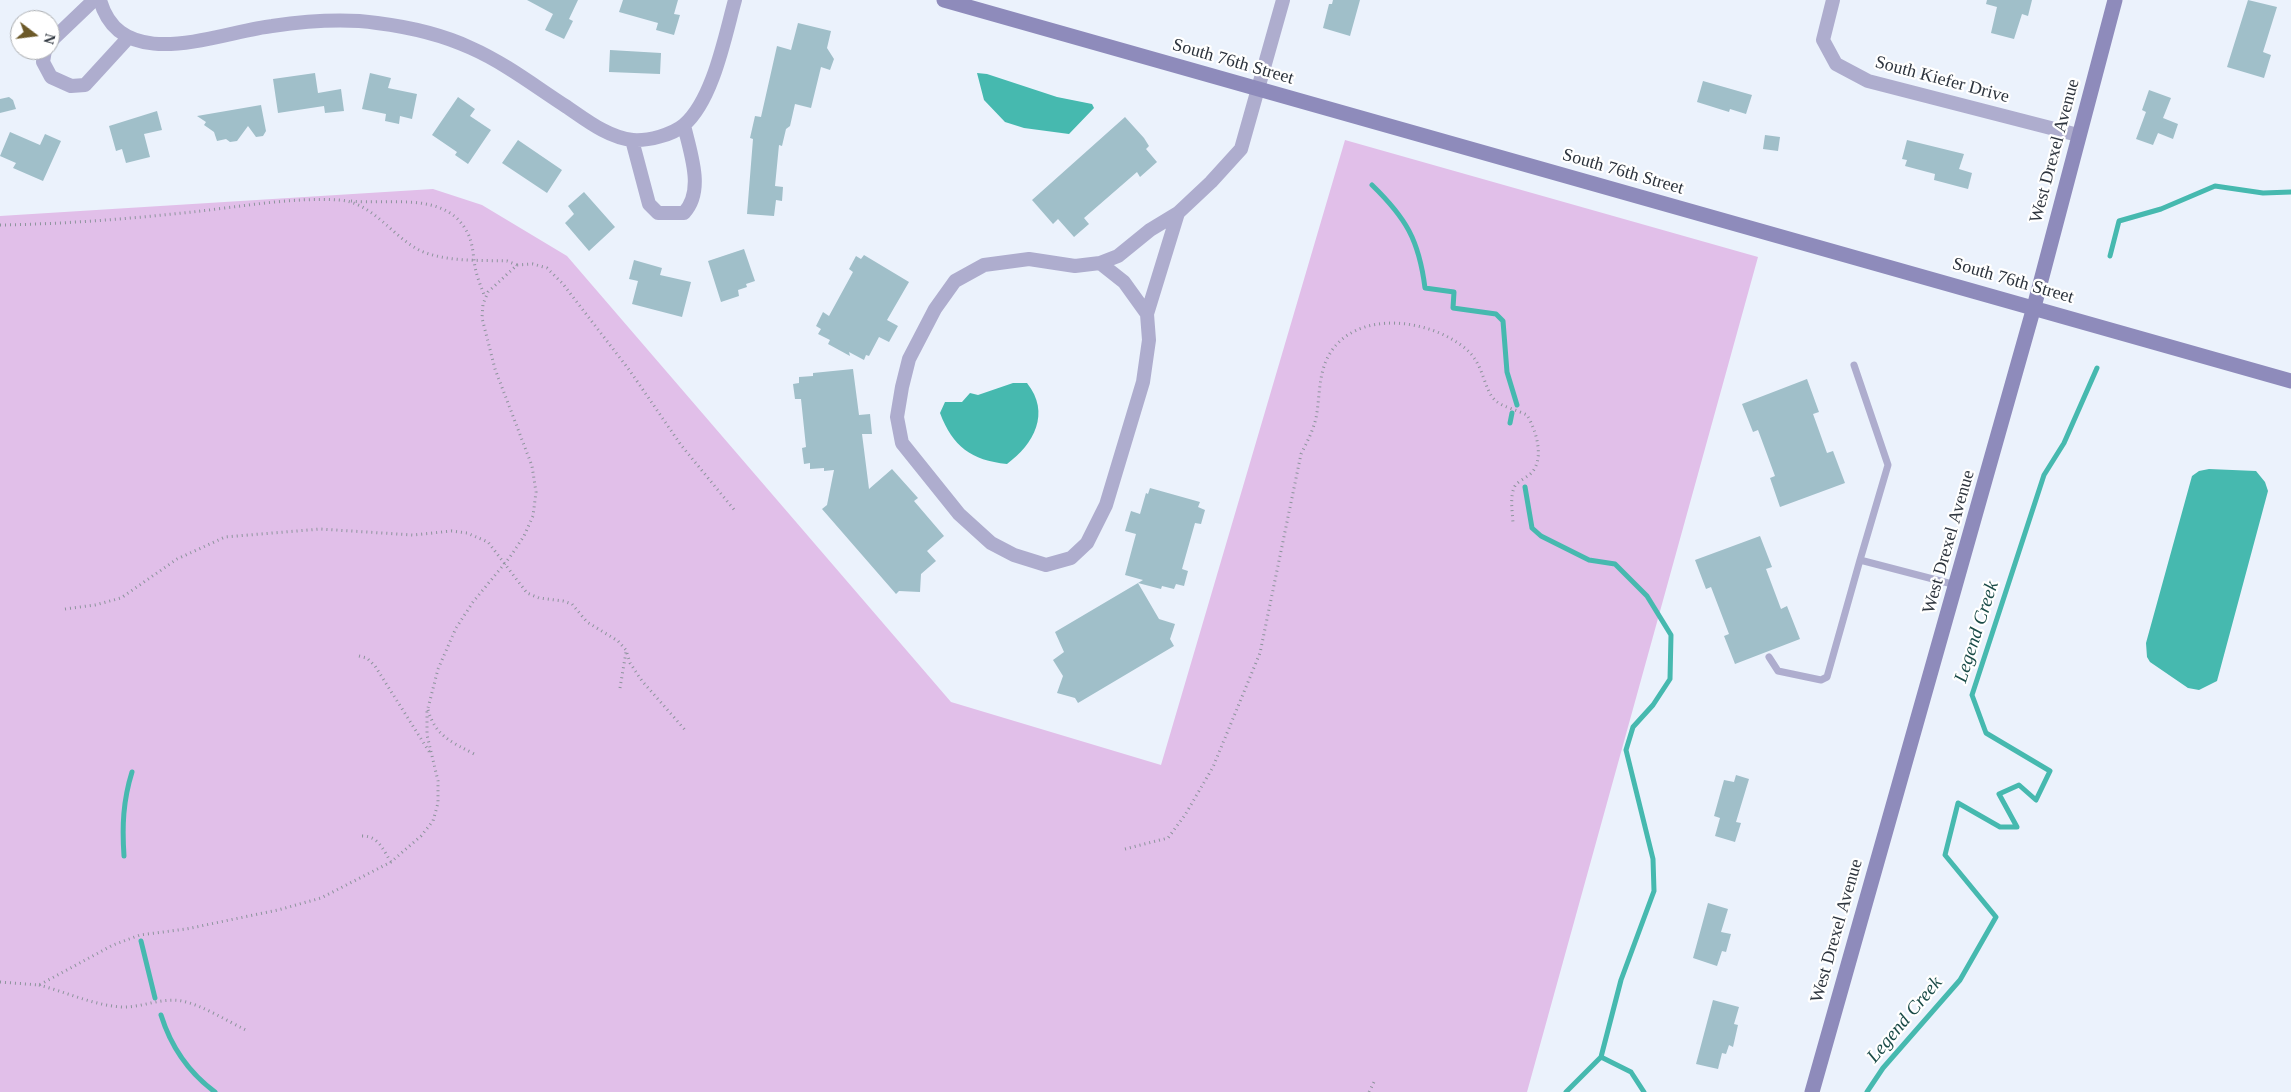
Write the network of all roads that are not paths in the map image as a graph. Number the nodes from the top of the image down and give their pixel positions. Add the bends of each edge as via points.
1 (94, 0) edge
2 (100, 0) edge
3 (735, 0) edge
4 (944, 0) edge
5 (1283, 0) edge
6 (1833, 0) edge
7 (2114, 0) edge
8 (60, 32) edge
9 (129, 37) junction
10 (43, 60) edge
11 (1258, 89) junction
12 (684, 125) junction
13 (2078, 135) junction
14 (632, 140) junction
15 (1178, 213) junction
16 (1100, 263) junction
17 (2034, 306) junction
18 (1148, 314) junction
19 (1854, 365) dead end
20 (2291, 381) edge
21 (1860, 560) junction
22 (1956, 585) junction
23 (1769, 657) dead end
24 (1812, 1092) edge

1 - 8 street
2 - 9 street via 103,11 114,26
3 - 12 street via 706,96
4 - 11 main road, South 76th Street
5 - 11 street
6 - 13 street, South Kiefer Drive via 1823,40 1836,64 1868,81
7 - 13 main road, West Drexel Avenue
9 - 10 street via 85,85 71,86 51,77
9 - 14 street via 151,44 174,45 313,21 362,21 407,27 471,48 607,132
11 - 15 street via 1242,149
11 - 17 main road, South 76th Street
12 - 14 street via 658,137
12 - 14 street via 696,182 690,206 684,213 658,212 649,204
13 - 17 main road, West Drexel Avenue
15 - 16 street via 1118,256
15 - 18 street
16 - 18 street via 1124,282
16 - 18 street via 1075,266 1029,259 984,265 955,281 935,309 909,358 897,417 902,443 958,514 991,543 1014,555 1046,565 1071,558 1087,543 1106,505 1143,382 1149,340
17 - 20 main road, South 76th Street
17 - 22 main road, West Drexel Avenue
19 - 21 lane via 1888,465
21 - 22 lane
21 - 23 lane via 1827,677 1821,680 1778,671
22 - 24 main road, West Drexel Avenue

